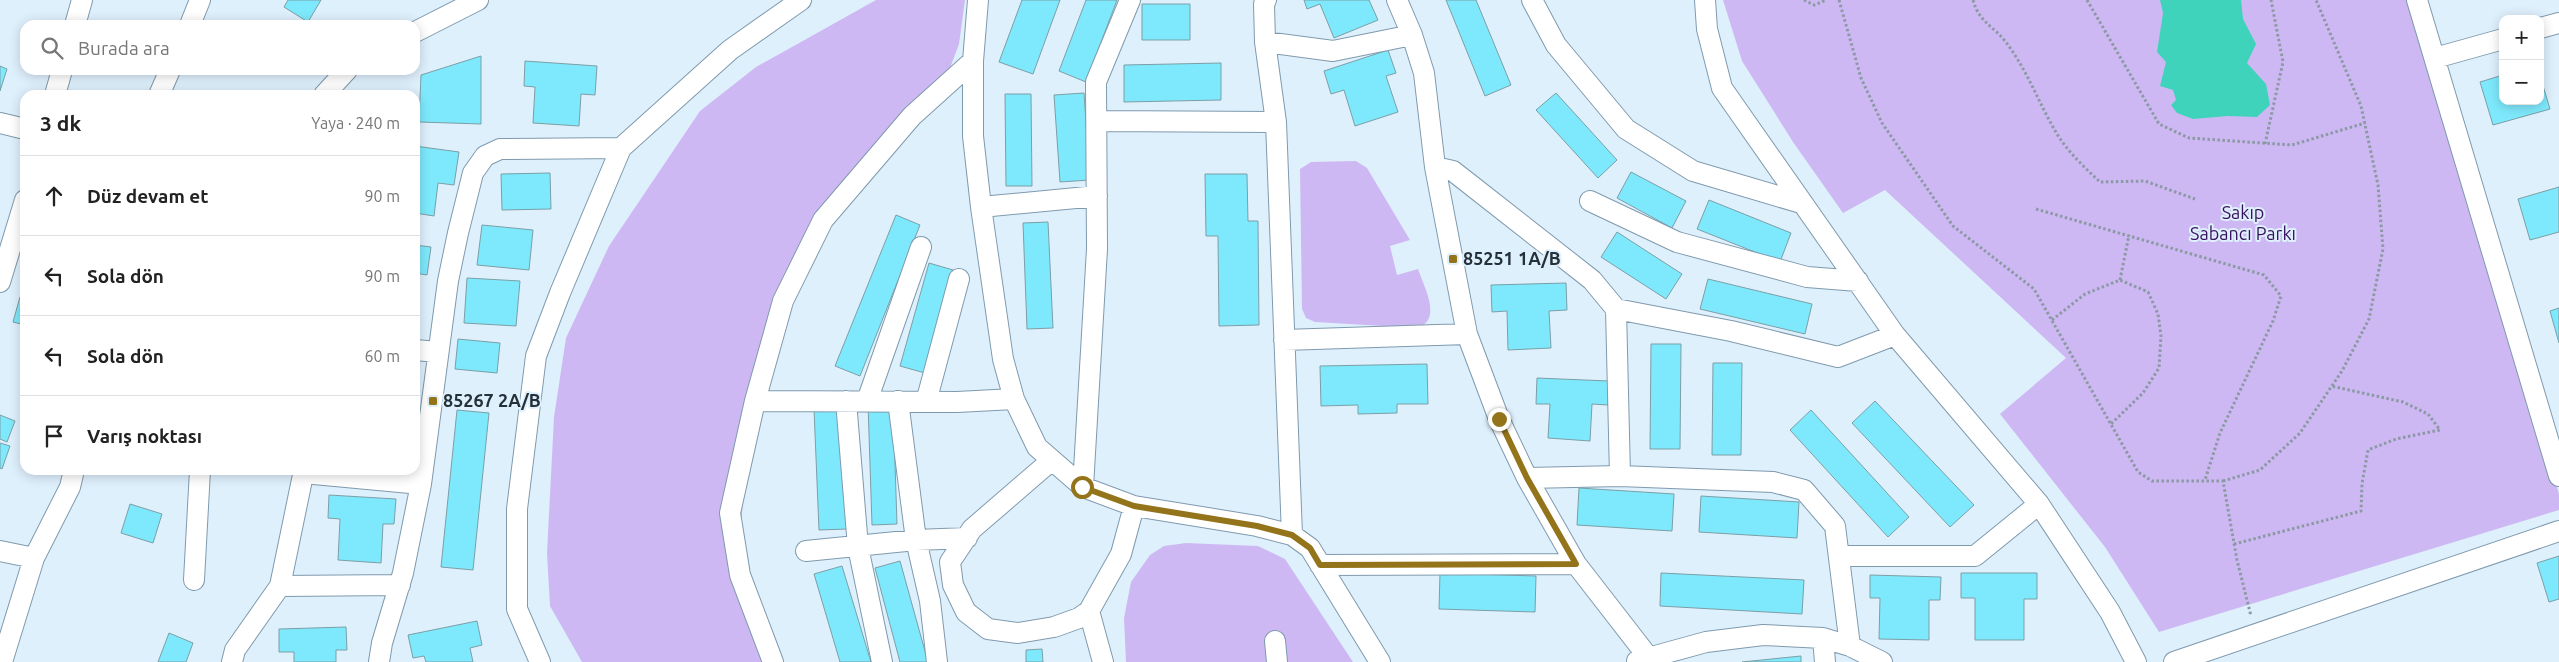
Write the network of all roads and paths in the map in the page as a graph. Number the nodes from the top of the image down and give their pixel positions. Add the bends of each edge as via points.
1 (82, 0) edge
2 (200, 0) edge
3 (478, 0) edge
4 (801, 0) edge
5 (978, 0) edge
6 (1130, 0) edge
7 (1397, 0) edge
8 (1532, 0) edge
9 (1705, 0) edge
10 (1804, 0) edge
11 (1826, 0) edge
12 (1839, 0) edge
13 (1973, 0) edge
14 (2087, 0) edge
15 (2271, 0) edge
16 (2316, 0) edge
17 (2417, 0) edge
18 (1260, 1) edge
19 (76, 20) edge
20 (192, 20) edge
21 (2559, 23) edge
22 (2544, 27) edge
23 (420, 29) edge
24 (1412, 35) junction
25 (2499, 40) edge
26 (1265, 42) junction
27 (2435, 58) junction
28 (972, 61) junction
29 (61, 75) edge
30 (168, 75) edge
31 (342, 75) edge
32 (56, 90) edge
33 (161, 90) edge
34 (329, 90) edge
35 (1097, 121) junction
36 (1276, 122) junction
37 (0, 123) edge
38 (2365, 124) junction
39 (20, 128) edge
40 (2265, 144) junction
41 (621, 148) junction
42 (1435, 167) junction
43 (1097, 196) junction
44 (2195, 199) dead end
45 (1590, 202) dead end
46 (1801, 203) junction
47 (980, 207) junction
48 (2036, 209) dead end
49 (20, 216) edge
50 (2129, 234) junction
51 (921, 247) dead end
52 (959, 279) dead end
53 (2120, 280) junction
54 (1858, 281) junction
55 (0, 282) edge
56 (1616, 309) junction
57 (2052, 320) junction
58 (1467, 334) junction
59 (1895, 335) junction
60 (1284, 340) junction
61 (420, 350) edge
62 (438, 352) junction
63 (2331, 386) junction
64 (1014, 399) junction
65 (755, 400) junction
66 (846, 401) junction
67 (867, 401) junction
68 (898, 402) junction
69 (926, 402) junction
70 (2111, 424) junction
71 (1052, 460) junction
72 (200, 475) edge
73 (302, 475) edge
74 (332, 475) edge
75 (1620, 476) junction
76 (2559, 476) edge
77 (72, 478) edge
78 (1527, 478) junction
79 (2205, 480) junction
80 (2223, 481) junction
81 (421, 484) junction
82 (1082, 487) junction
83 (2038, 504) junction
84 (1134, 506) junction
85 (2559, 531) edge
86 (1292, 535) junction
87 (967, 538) junction
88 (916, 540) junction
89 (2234, 544) junction
90 (858, 547) junction
91 (0, 551) edge
92 (806, 551) dead end
93 (1841, 556) junction
94 (34, 558) junction
95 (1576, 564) junction
96 (1320, 565) junction
97 (194, 580) dead end
98 (400, 585) junction
99 (280, 586) junction
100 (1089, 611) junction
101 (2255, 634) junction
102 (1824, 638) junction
103 (1275, 641) dead end
104 (1850, 646) junction
105 (1645, 660) edge
106 (2, 662) edge
107 (232, 662) edge
108 (379, 662) edge
109 (540, 662) edge
110 (772, 662) edge
111 (882, 662) edge
112 (937, 662) edge
113 (1104, 662) edge
114 (1277, 662) edge
115 (1380, 662) edge
116 (1825, 662) edge
117 (1882, 662) edge
118 (2136, 662) edge
119 (2174, 662) edge

1 - 19 street
2 - 20 street
3 - 23 street
4 - 41 street via 730,50
5 - 28 street
6 - 35 street via 1096,82
7 - 24 street
8 - 46 street via 1556,45 1626,129 1693,171
9 - 46 street via 1707,29 1722,88
10 - 11 path via 1814,6
12 - 57 path via 1861,78 1882,122 1952,226 2034,290
13 - 44 path via 1976,13 2005,41 2057,134 2100,182 2145,181
14 - 40 path via 2159,124 2189,138
15 - 40 path via 2283,62
16 - 38 path via 2361,106
17 - 27 street
18 - 26 street
21 - 22 street
24 - 26 street via 1333,51
24 - 42 street via 1424,73
25 - 27 street
26 - 36 street
27 - 76 street
28 - 47 street via 972,136
28 - 65 street via 912,116 823,220 783,301
29 - 32 street
30 - 33 street
31 - 34 street
35 - 36 street
35 - 43 street
36 - 60 street
37 - 39 street
38 - 40 path via 2292,145
38 - 63 path via 2378,185 2383,249 2370,319
41 - 62 street via 500,149 485,156 473,173 458,233
41 - 109 street via 536,356 516,508 517,609
42 - 56 street via 1453,171 1585,274
42 - 58 street
43 - 47 street
43 - 82 street via 1097,249
45 - 54 street via 1677,242 1807,277
46 - 54 street
47 - 64 street via 1003,359
48 - 50 path
49 - 55 street
50 - 53 path
50 - 79 path via 2264,275 2281,296 2258,356 2220,433
51 - 67 street
52 - 69 street
53 - 57 path via 2085,294
53 - 70 path via 2148,292 2158,314 2161,336 2159,368 2143,393
54 - 59 street
56 - 59 street via 1731,331 1838,357
56 - 75 street
57 - 70 path
58 - 60 street
58 - 78 street via 1499,419
59 - 83 street
60 - 86 street
61 - 62 street
62 - 81 street via 439,364
63 - 80 path via 2300,433 2260,470
63 - 89 path via 2403,402 2428,414 2440,430 2396,439 2368,450 2362,484 2362,511
64 - 69 street
64 - 71 street via 1036,447
65 - 66 street
65 - 110 street via 730,513 740,575
66 - 67 street
66 - 90 street
67 - 68 street
68 - 69 street
68 - 88 street
70 - 79 path via 2138,472 2152,481
71 - 82 street
71 - 87 street via 978,523
72 - 97 street
73 - 99 street
74 - 81 street
75 - 78 street
75 - 93 street via 1773,482 1804,490 1836,526
77 - 94 street
78 - 95 street
79 - 80 path
80 - 89 path
81 - 98 street
82 - 84 street
83 - 93 street via 1975,556
83 - 118 street via 2110,612
84 - 86 street via 1257,526
84 - 100 street via 1121,554
85 - 101 street
86 - 96 street via 1310,548
87 - 88 street
87 - 100 street via 950,562 953,585 966,612 988,629 1018,633 1054,627
88 - 90 street
88 - 112 street via 930,601
89 - 101 path
90 - 92 street
90 - 111 street
91 - 94 street
93 - 104 street
94 - 106 street
95 - 96 street
95 - 105 street
96 - 115 street
98 - 99 street
98 - 108 street
99 - 107 street via 235,650
100 - 113 street
101 - 119 street
102 - 104 street
102 - 105 street via 1763,635 1706,642
102 - 116 street
103 - 114 street
104 - 117 street

